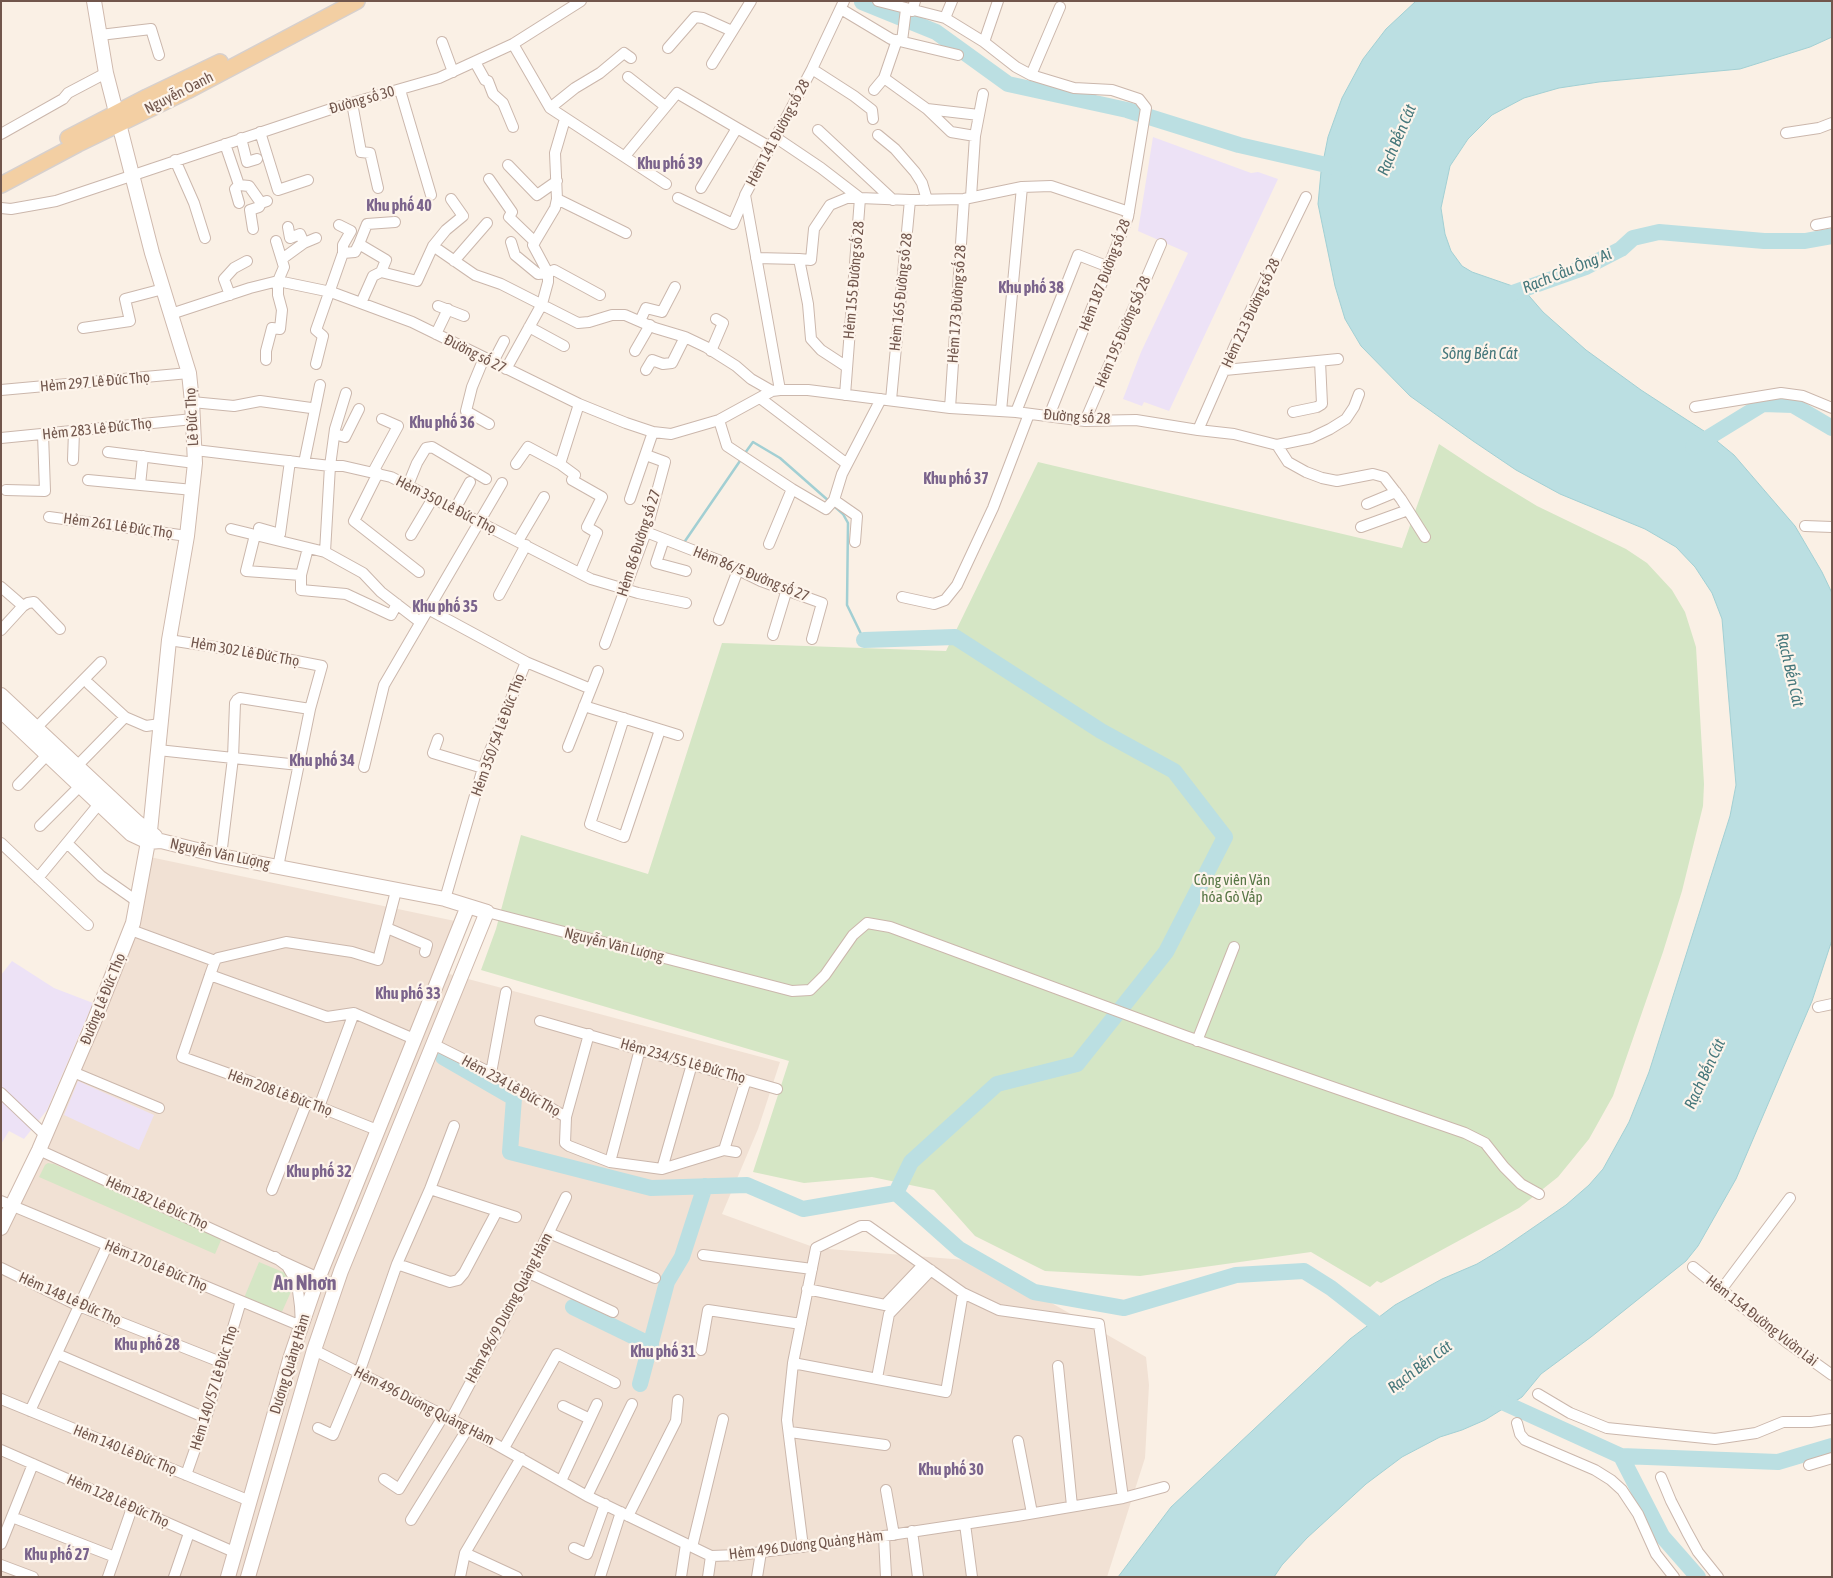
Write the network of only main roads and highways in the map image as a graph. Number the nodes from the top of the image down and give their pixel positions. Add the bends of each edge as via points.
1 (336, 1) edge
2 (357, 1) edge
3 (118, 118) junction
4 (1, 175) edge
5 (1, 184) edge

1 - 3 main road, Nguyễn Oanh
2 - 3 main road, Nguyễn Oanh
3 - 4 main road, Nguyễn Oanh
3 - 5 main road, Nguyễn Oanh

